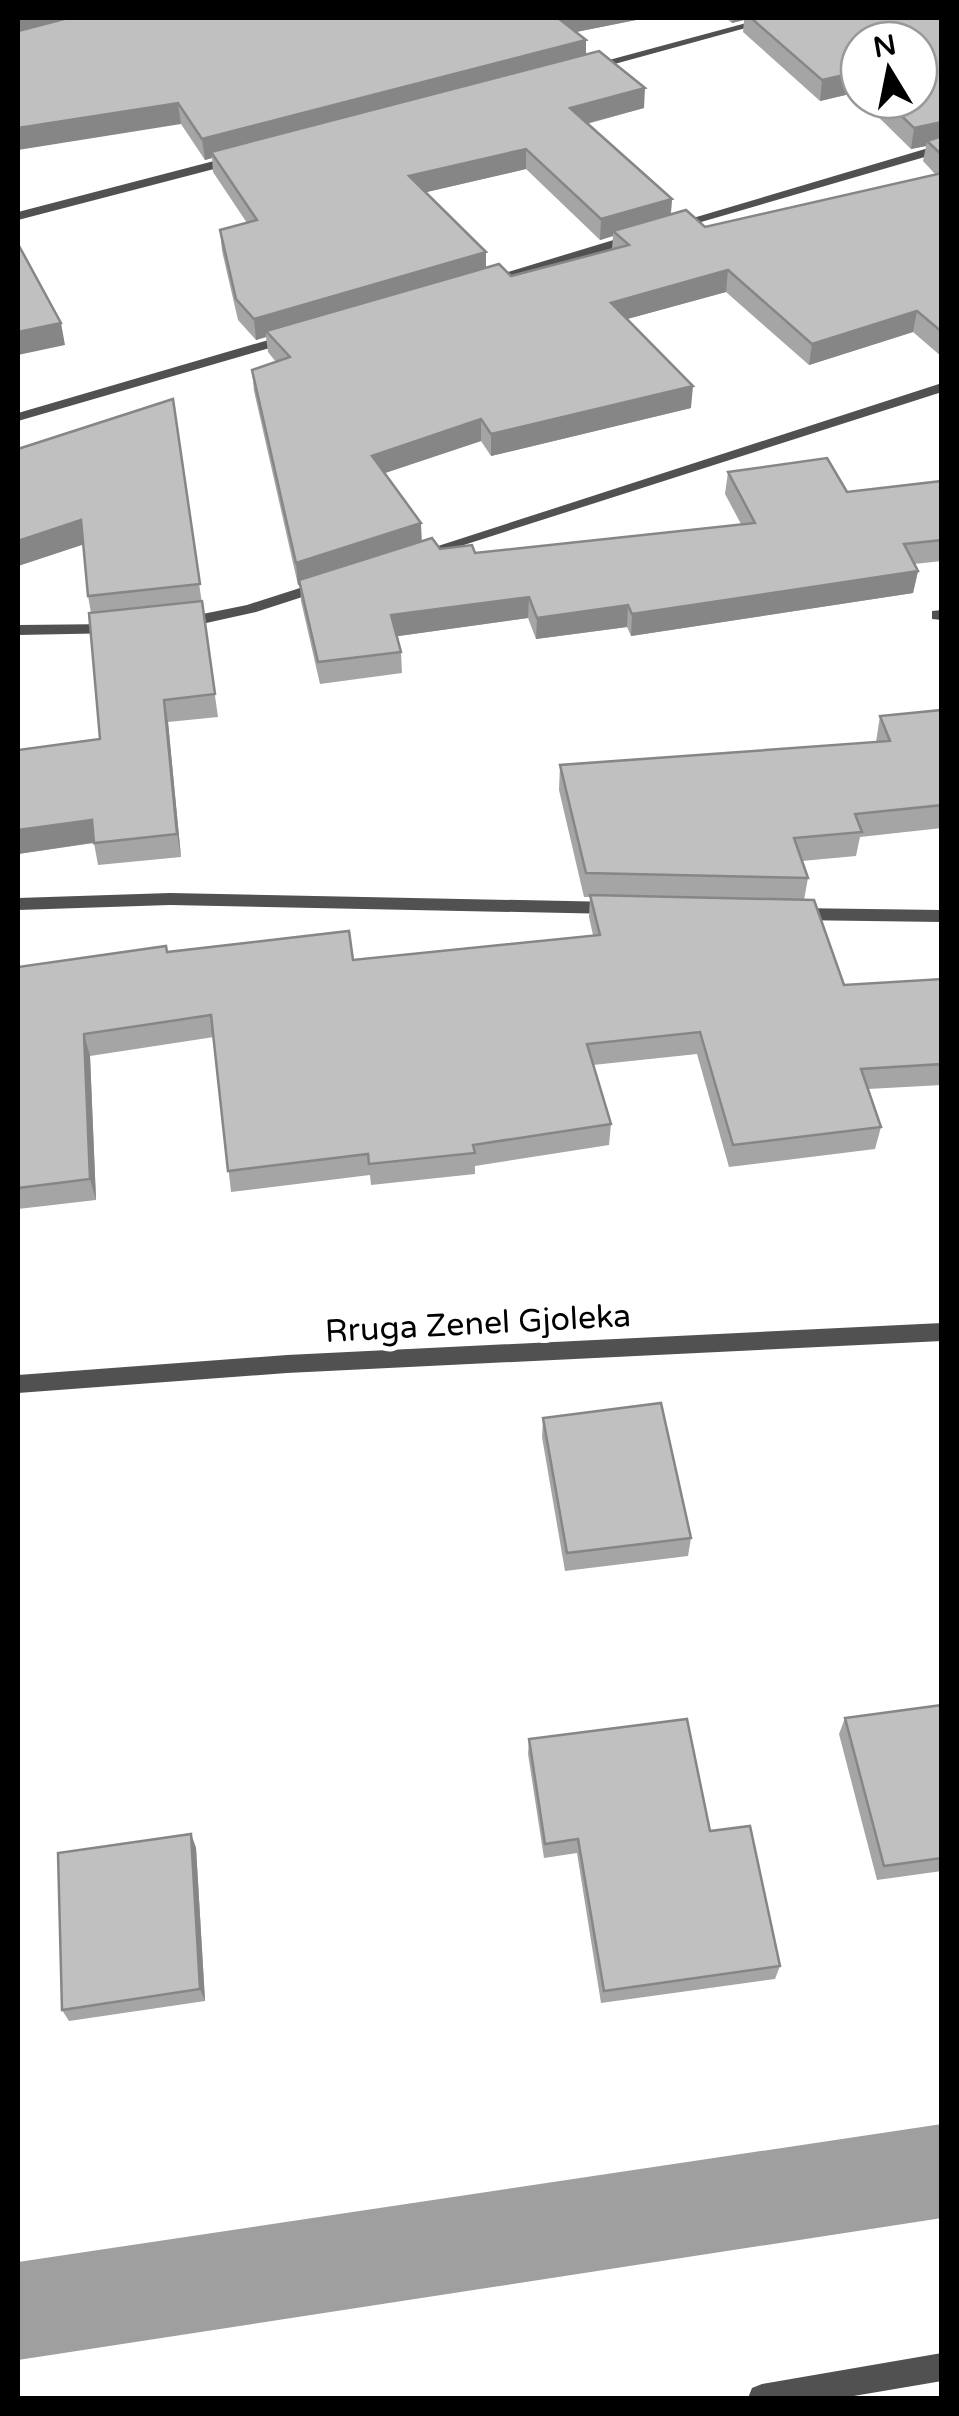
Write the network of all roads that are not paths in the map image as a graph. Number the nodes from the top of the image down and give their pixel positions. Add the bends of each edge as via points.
1 (776, 18) edge
2 (577, 70) edge
3 (942, 148) edge
4 (248, 156) edge
5 (18, 216) edge
6 (478, 283) edge
7 (305, 334) edge
8 (942, 387) edge
9 (18, 417) edge
10 (397, 562) edge
11 (342, 580) edge
12 (162, 625) edge
13 (124, 628) edge
14 (18, 630) edge
15 (18, 904) edge
16 (632, 908) edge
17 (768, 913) edge
18 (942, 916) edge
19 (942, 1332) edge
20 (18, 1384) edge
21 (942, 2367) edge
22 (762, 2398) edge

1 - 2 street
3 - 6 street
4 - 5 street
7 - 9 street
8 - 10 street
11 - 12 street via 250,609
13 - 14 street
15 - 16 street via 170,899
17 - 18 street
19 - 20 street, Rruga Zenel Gjoleka
21 - 22 street

